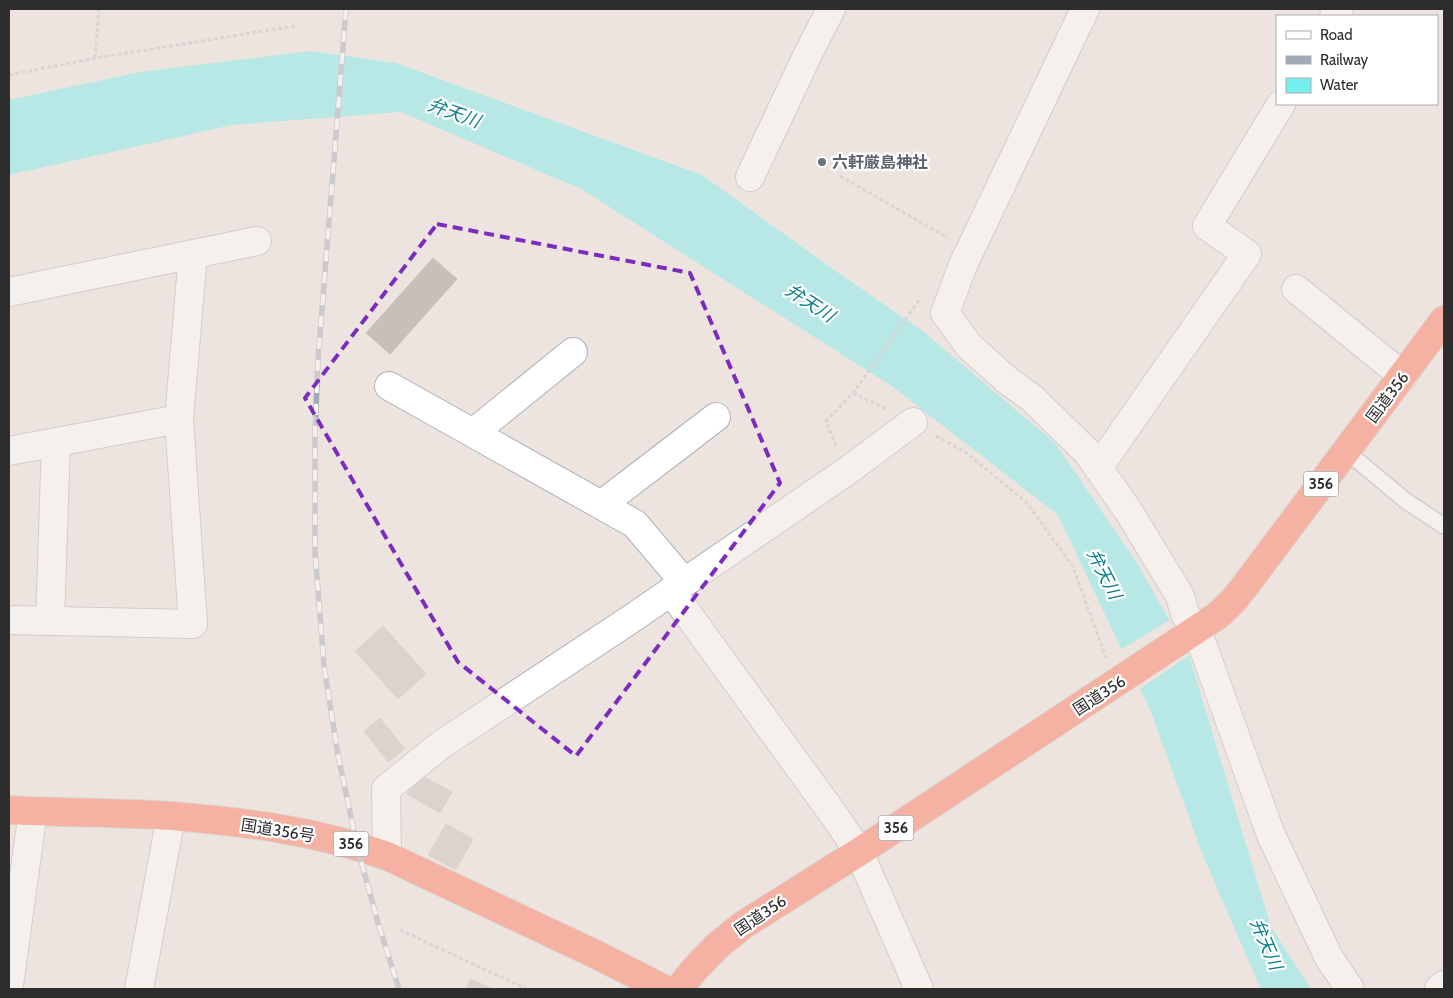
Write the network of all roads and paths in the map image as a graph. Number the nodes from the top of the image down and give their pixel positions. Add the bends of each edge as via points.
1 (99, 9) edge
2 (831, 9) edge
3 (1084, 9) edge
4 (295, 26) dead end
5 (95, 58) junction
6 (9, 75) edge
7 (1280, 105) edge
8 (840, 176) dead end
9 (750, 177) dead end
10 (257, 241) dead end
11 (970, 250) junction
12 (193, 254) junction
13 (1296, 289) dead end
14 (9, 292) edge
15 (915, 306) dead end
16 (1444, 320) edge
17 (573, 352) dead end
18 (1403, 376) junction
19 (389, 386) dead end
20 (853, 393) junction
21 (716, 417) dead end
22 (179, 418) junction
23 (913, 422) junction
24 (473, 433) junction
25 (56, 442) junction
26 (9, 451) edge
27 (1346, 451) junction
28 (1098, 468) junction
29 (847, 472) junction
30 (601, 505) junction
31 (1444, 526) edge
32 (677, 587) junction
33 (9, 620) edge
34 (50, 621) junction
35 (1192, 634) junction
36 (1120, 681) junction
37 (21, 811) edge
38 (171, 816) junction
39 (859, 852) junction
40 (387, 856) junction
41 (400, 930) dead end
42 (9, 985) edge
43 (1444, 985) edge
44 (139, 989) edge
45 (527, 989) edge
46 (664, 989) edge
47 (679, 989) edge
48 (919, 989) edge
49 (1350, 989) edge
50 (1439, 989) edge

1 - 5 path
2 - 9 street
3 - 11 street
4 - 5 path
5 - 6 path
7 - 28 street via 1207,226 1246,254
8 - 11 path
10 - 12 street
11 - 28 street via 944,313 969,346 1032,398 1088,453
12 - 14 street
12 - 22 street
13 - 18 street
15 - 20 path
16 - 18 highway, 国道356 / 356
17 - 24 street
18 - 27 highway, 国道356 / 356
19 - 24 street
20 - 23 path
20 - 29 path via 826,421
21 - 30 street
22 - 25 street
22 - 34 street via 193,624
23 - 29 street
23 - 36 path via 964,452 1027,502 1073,567 1108,664
24 - 30 street
25 - 26 street
25 - 34 street
27 - 31 lane via 1406,501
27 - 35 highway, 国道356 / 356 via 1232,602
28 - 35 street via 1180,596
29 - 32 street
30 - 32 street via 634,524
32 - 39 street
32 - 40 street via 442,744 386,789
33 - 34 street
35 - 36 highway, 国道356 / 356
35 - 49 street via 1271,834 1329,958
36 - 39 highway, 国道356 / 356
37 - 38 highway, 国道356号 / 356
37 - 42 street
38 - 40 highway, 国道356号 / 356 via 302,832
38 - 44 street
39 - 47 highway, 国道356 / 356 via 743,925 717,946
39 - 48 street
40 - 46 highway, 国道356号 / 356
41 - 45 path
43 - 50 street

